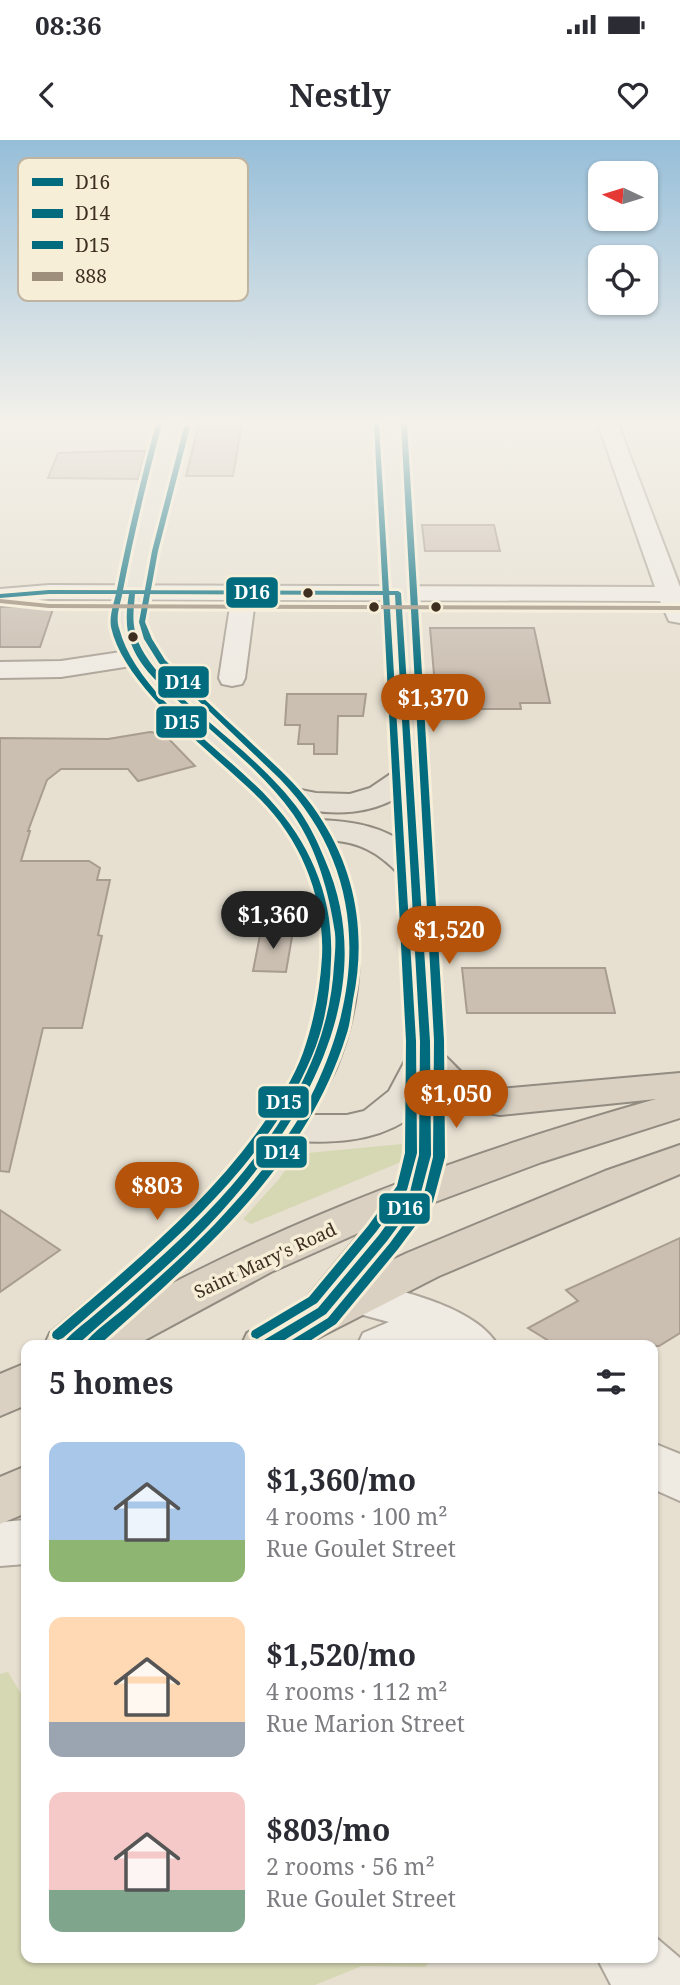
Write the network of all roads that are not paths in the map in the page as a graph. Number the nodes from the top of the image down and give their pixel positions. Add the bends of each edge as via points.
1 (152, 510) edge
2 (394, 510) edge
3 (642, 510) edge
4 (0, 587) edge
5 (49, 592) junction
6 (132, 593) junction
7 (244, 593) junction
8 (398, 593) junction
9 (675, 594) edge
10 (0, 596) edge
11 (680, 620) edge
12 (141, 657) junction
13 (0, 670) edge
14 (232, 678) dead end
15 (410, 773) junction
16 (280, 795) junction
17 (306, 829) junction
18 (414, 870) junction
19 (426, 1058) junction
20 (671, 1101) edge
21 (282, 1128) junction
22 (663, 1165) edge
23 (416, 1193) junction
24 (339, 1304) junction
25 (463, 1338) edge
26 (73, 1340) edge
27 (106, 1340) edge
28 (275, 1340) edge
29 (389, 1340) edge
30 (658, 1466) edge
31 (680, 1480) edge
32 (21, 1490) edge
33 (0, 1503) edge
34 (21, 1542) edge
35 (0, 1544) edge
36 (636, 1963) edge
37 (661, 1985) edge

1 - 6 main road
2 - 8 main road
3 - 9 street
4 - 5 street
5 - 6 street
5 - 10 street
6 - 7 street
6 - 12 main road via 128,623
7 - 8 street
7 - 14 street
8 - 9 street
8 - 15 main road
9 - 11 street
12 - 13 street via 61,669
12 - 16 main road
15 - 16 main road via 396,788 355,803 315,803
15 - 18 main road
16 - 17 main road
17 - 18 main road via 370,836 397,851
17 - 21 main road via 324,861 340,918 340,996 314,1076
18 - 19 main road
19 - 20 highway via 453,1090 481,1100 500,1102 626,1088
19 - 21 main road via 402,1101 379,1118 340,1129
19 - 23 main road via 425,1155
20 - 22 highway
20 - 23 highway, Saint Mary's Road
21 - 26 main road via 204,1222
22 - 24 highway
23 - 24 main road
23 - 27 highway, Saint Mary's Road via 281,1250
24 - 25 street via 404,1307
24 - 28 highway
25 - 29 street via 414,1332
30 - 31 street
32 - 33 highway
34 - 35 street
36 - 37 street

